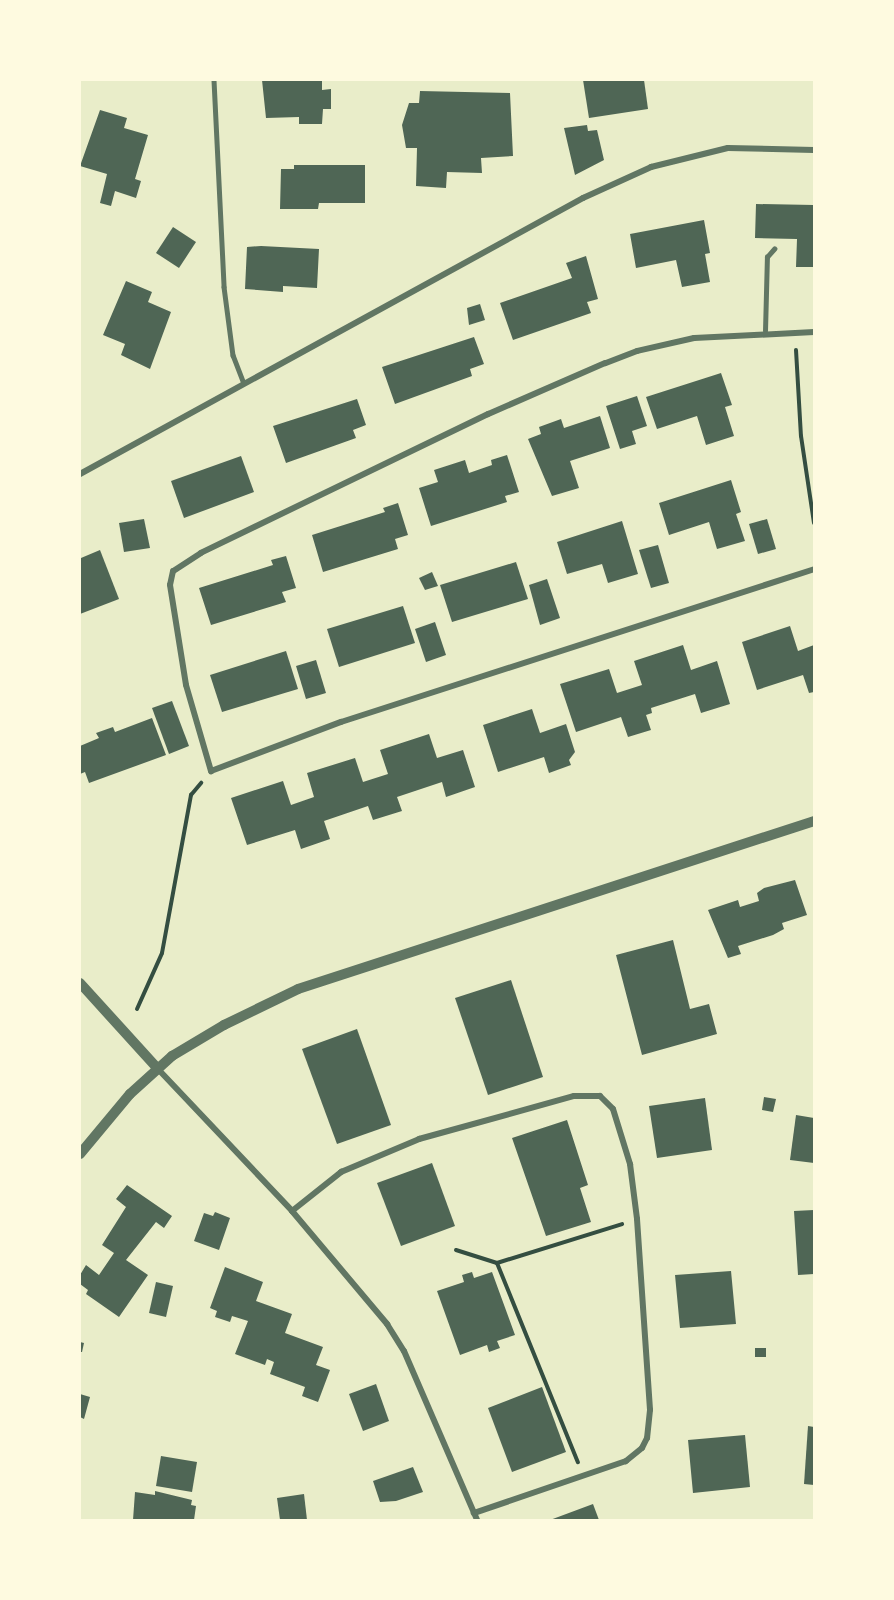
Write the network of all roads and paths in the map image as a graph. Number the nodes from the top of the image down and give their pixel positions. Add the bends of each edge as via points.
1 (214, 80) edge
2 (814, 150) edge
3 (774, 249) dead end
4 (765, 331) junction
5 (795, 331) junction
6 (814, 332) edge
7 (243, 381) junction
8 (80, 474) edge
9 (814, 523) edge
10 (814, 569) edge
11 (211, 771) junction
12 (814, 821) edge
13 (80, 983) edge
14 (137, 1009) dead end
15 (157, 1068) junction
16 (80, 1154) edge
17 (292, 1211) junction
18 (638, 1219) junction
19 (456, 1250) dead end
20 (497, 1263) junction
21 (583, 1475) junction
22 (476, 1517) edge

1 - 7 lane via 225,297 233,355
2 - 7 street via 728,148 651,167 583,198
3 - 4 lane via 767,256
4 - 5 street
4 - 11 street via 664,343 569,378 318,495 179,566 170,579 176,631
5 - 6 street
5 - 9 path via 801,436
7 - 8 street
10 - 11 street via 341,722
11 - 14 path via 191,795 162,952
12 - 15 street via 327,978 215,1030
13 - 15 street
15 - 16 street
15 - 17 street
17 - 18 street via 340,1172 419,1139 590,1094 607,1101 620,1127
17 - 22 street via 387,1324 404,1351
18 - 20 path
18 - 21 street via 650,1410 647,1438 635,1455
19 - 20 path
20 - 21 path
21 - 22 street

